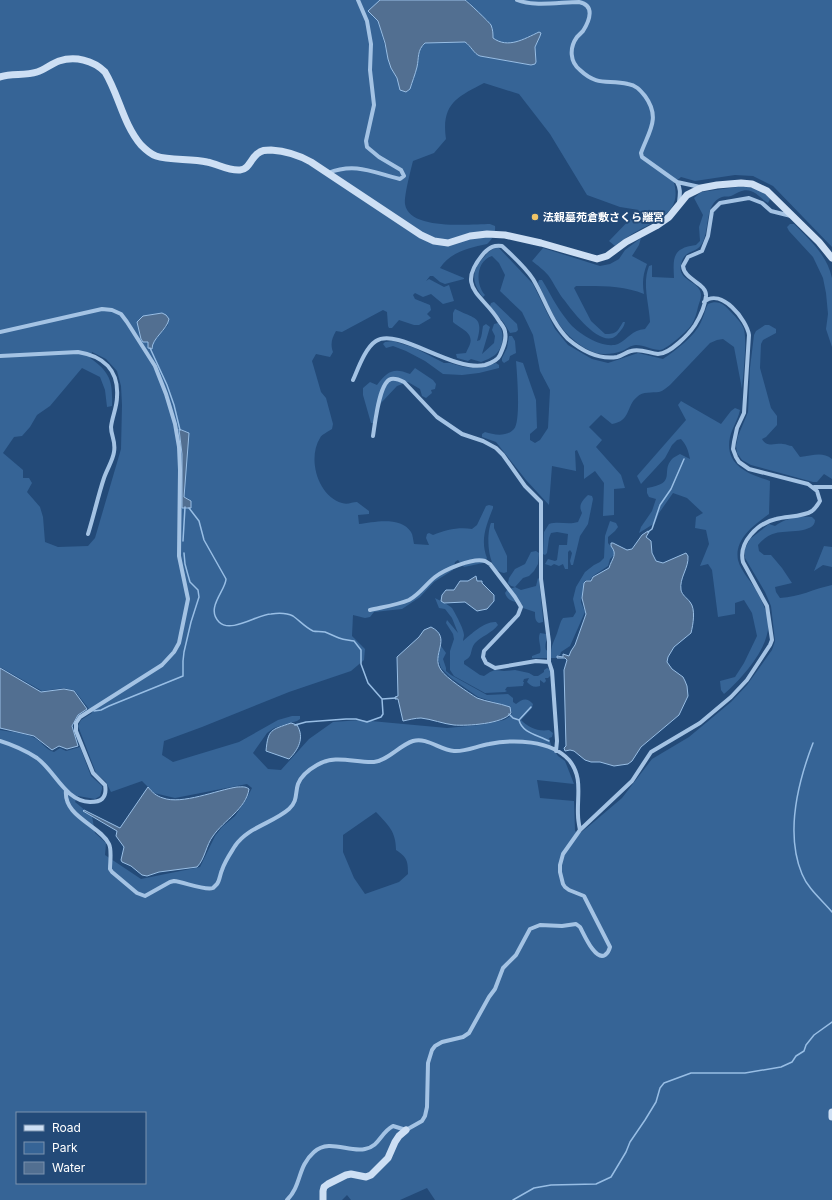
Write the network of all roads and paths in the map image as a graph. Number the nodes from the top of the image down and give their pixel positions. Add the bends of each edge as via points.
1 (358, 0) edge
2 (517, 0) edge
3 (0, 76) edge
4 (328, 173) junction
5 (677, 182) junction
6 (701, 188) junction
7 (679, 205) junction
8 (795, 218) junction
9 (505, 235) junction
10 (502, 246) junction
11 (832, 258) edge
12 (704, 302) junction
13 (0, 332) edge
14 (0, 356) edge
15 (353, 380) dead end
16 (373, 436) dead end
17 (814, 487) junction
18 (832, 487) edge
19 (88, 534) dead end
20 (370, 610) dead end
21 (549, 662) junction
22 (0, 741) edge
23 (556, 751) junction
24 (66, 790) junction
25 (580, 830) junction
26 (832, 1112) edge
27 (832, 1117) edge
28 (406, 1130) junction
29 (287, 1200) edge
30 (323, 1200) edge

1 - 4 street via 367,21 371,44 370,70 374,105 367,147 401,170 404,176 400,179 361,168
2 - 5 street via 544,3 579,2 589,7 588,22 576,38 572,49 573,63 594,80 628,84 641,90 651,107 654,122 642,156
3 - 4 street via 37,72 58,61 68,59 92,62 108,77 137,140 156,156 200,161 240,170 246,168 256,154 263,150 281,150 304,157
4 - 9 street via 434,241 448,242 487,234
5 - 6 street
5 - 7 street via 680,187
6 - 7 street via 687,195
6 - 8 street via 741,183 760,187
7 - 9 street via 669,217 656,226 597,259
8 - 11 street
8 - 12 street via 771,211 762,203 748,198 720,203 712,210 708,236 702,251 688,258 683,266 686,274 706,292
9 - 10 street
10 - 12 street via 532,278 557,327 572,342 591,355 618,357 632,350 666,353 694,326
10 - 15 street via 489,248 473,268 471,277 472,287 477,295 497,317 505,331 505,342 499,358 490,364 472,366 449,360 393,338 381,338 370,346
12 - 17 street via 714,298 723,300 748,330 744,413 735,434 733,450 736,457 749,469
13 - 24 street via 102,310 122,314 155,366 175,424 179,447 179,556 188,599 179,643 162,665 80,717 76,723 76,731 93,773 105,785 106,795 98,801 87,802
14 - 19 street via 78,352 100,358 110,367 116,381 117,397 111,430 115,441 114,453
16 - 21 street via 384,386 387,381 397,379 404,382 437,417 462,434 496,448 525,486 541,502 541,579 550,642
17 - 18 street
17 - 25 street via 820,495 820,501 812,511 768,522 756,529 742,550 742,562 767,606 772,640 767,651 747,680 731,697 700,723 651,752 632,782
20 - 21 street via 411,599 444,571 477,560 485,561 490,564 521,607 518,615 484,651 486,663 495,668 536,661
21 - 23 street via 552,671
22 - 24 street via 37,759
23 - 24 street via 520,741 490,744 460,752 418,740 374,762 324,762 302,778 297,788 297,796 290,808 240,840 225,862 217,885 213,888 207,889 174,881 145,896 136,893 112,872 110,845 72,809 67,802
23 - 25 street via 568,759 578,776
25 - 28 street via 562,859 561,879 569,890 584,896 610,947 609,952 597,956 580,926 576,924 540,925 530,929 516,955 503,968 495,989 469,1033 463,1038 442,1042 432,1050 428,1063 425,1116 422,1121
26 - 27 street
28 - 29 street via 393,1126 373,1147 362,1150 334,1146 315,1151 302,1166 296,1189
28 - 30 street via 395,1142 388,1158 372,1175 346,1175 328,1184 323,1191

